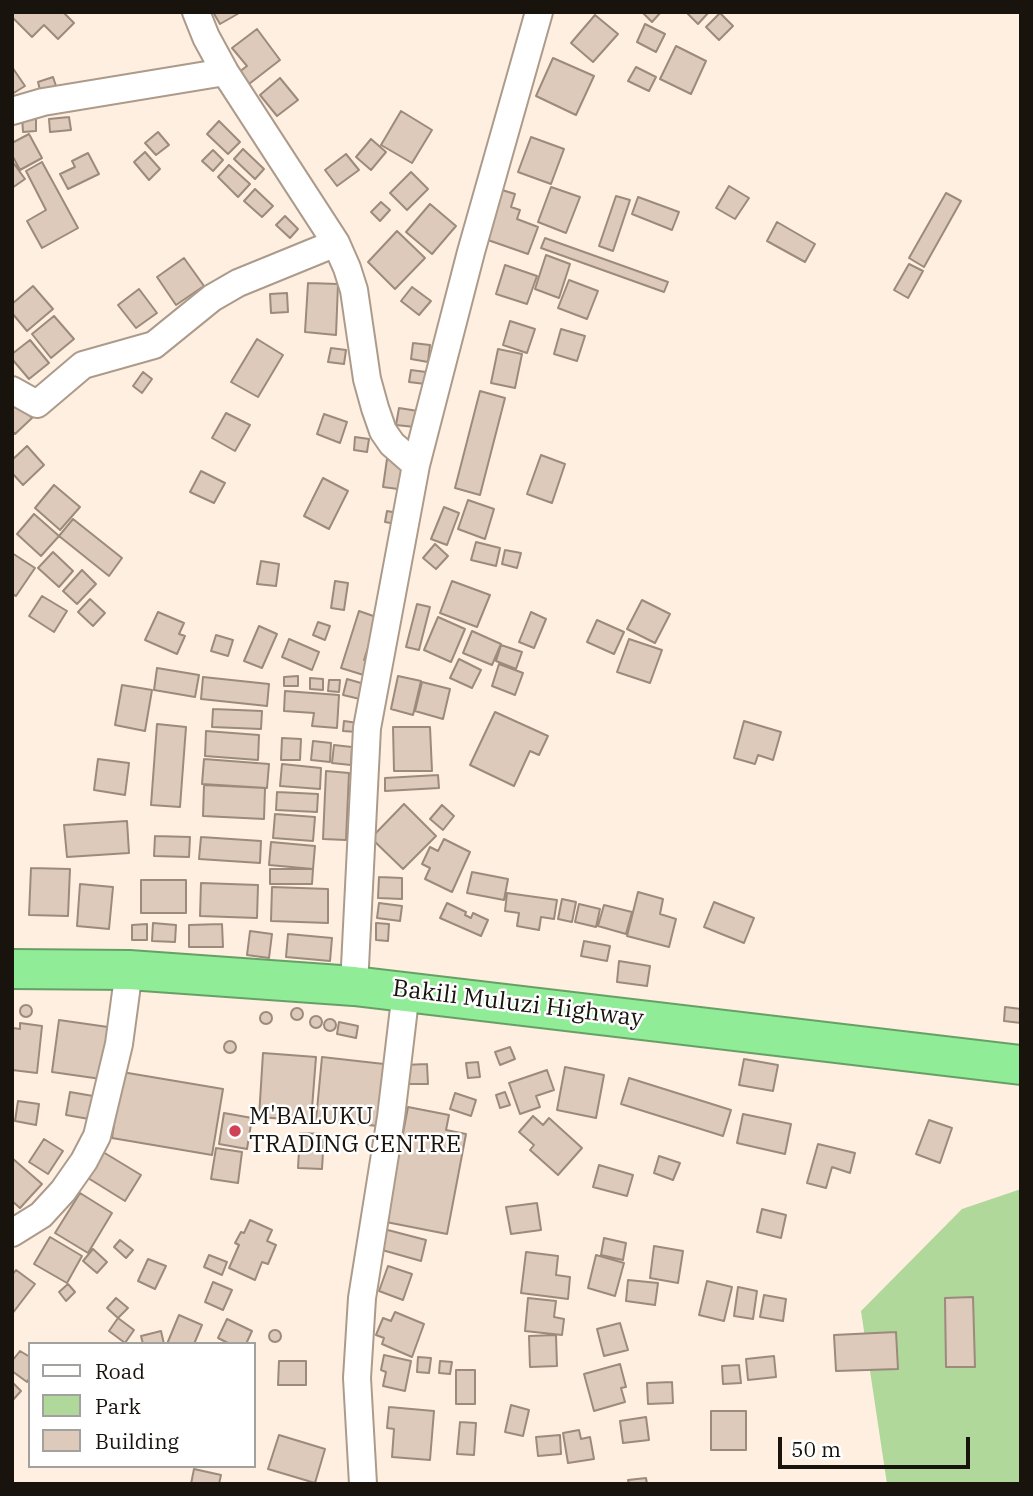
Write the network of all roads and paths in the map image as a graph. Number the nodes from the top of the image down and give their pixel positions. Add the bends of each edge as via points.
1 (196, 12) edge
2 (538, 12) edge
3 (225, 72) junction
4 (12, 111) edge
5 (336, 243) junction
6 (12, 390) edge
7 (416, 466) junction
8 (12, 969) edge
9 (129, 970) junction
10 (354, 986) junction
11 (406, 991) junction
12 (1021, 1065) edge
13 (12, 1233) edge
14 (363, 1484) edge

1 - 3 street
2 - 7 street
3 - 4 street
3 - 5 street
5 - 6 street via 238,283 154,345 83,365 37,404
5 - 7 street via 354,290 374,408 392,444
7 - 10 street via 367,728
8 - 9 highway, Bakili Muluzi Highway
9 - 10 highway, Bakili Muluzi Highway
9 - 13 street via 119,1044 97,1136 63,1191 41,1215
10 - 11 highway, Bakili Muluzi Highway
11 - 12 highway, Bakili Muluzi Highway
11 - 14 street via 362,1298 358,1378

